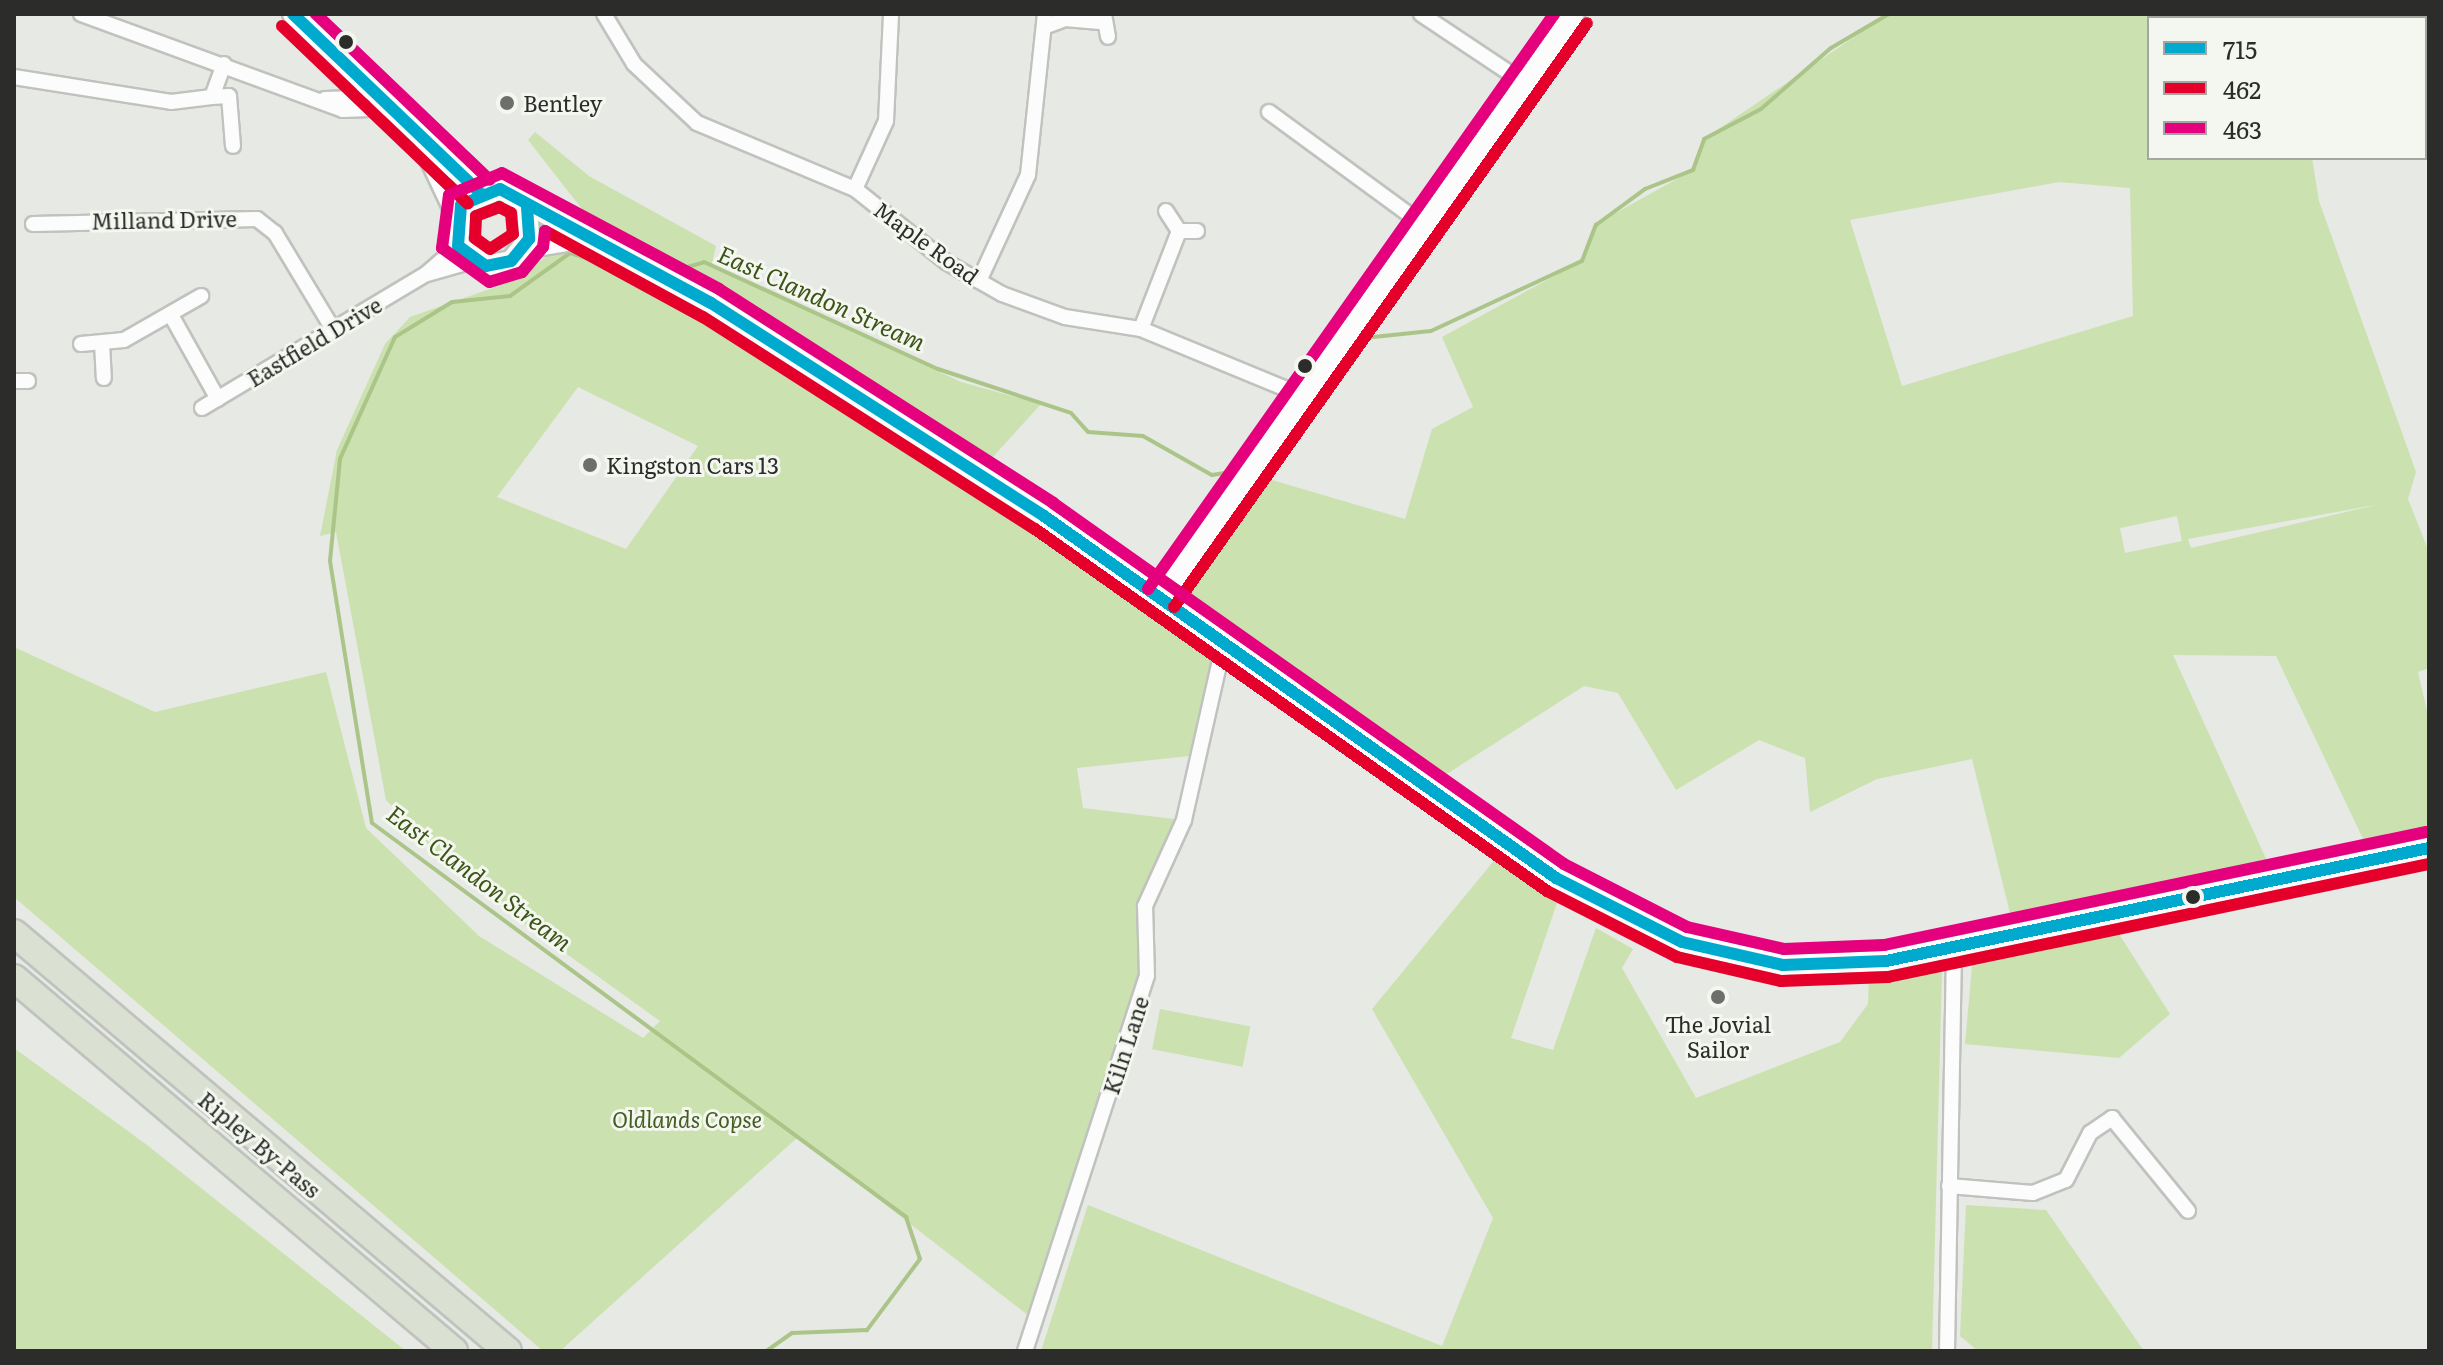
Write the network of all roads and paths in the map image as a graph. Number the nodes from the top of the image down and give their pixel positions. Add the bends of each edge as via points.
1 (81, 14) edge
2 (293, 14) edge
3 (604, 14) edge
4 (891, 14) edge
5 (1421, 14) edge
6 (1574, 14) edge
7 (1102, 18) edge
8 (1044, 20) edge
9 (1108, 37) dead end
10 (224, 64) junction
11 (14, 77) edge
12 (1523, 82) junction
13 (372, 86) junction
14 (212, 97) junction
15 (317, 99) junction
16 (396, 108) junction
17 (1269, 112) dead end
18 (422, 140) junction
19 (233, 146) dead end
20 (855, 189) junction
21 (479, 192) junction
22 (527, 207) junction
23 (1166, 211) dead end
24 (457, 216) junction
25 (33, 224) dead end
26 (1425, 226) junction
27 (1179, 231) junction
28 (1197, 231) dead end
29 (590, 238) junction
30 (525, 248) junction
31 (465, 253) junction
32 (979, 281) junction
33 (201, 296) dead end
34 (171, 315) junction
35 (333, 329) junction
36 (1141, 329) junction
37 (102, 343) junction
38 (81, 344) dead end
39 (104, 378) dead end
40 (1299, 394) junction
41 (218, 399) junction
42 (202, 408) dead end
43 (1161, 598) junction
44 (1224, 643) junction
45 (2429, 848) edge
46 (14, 933) edge
47 (1954, 950) junction
48 (14, 978) edge
49 (1949, 1186) junction
50 (2188, 1211) dead end
51 (454, 1351) edge
52 (508, 1351) edge
53 (1025, 1351) edge
54 (1947, 1351) edge

1 - 10 street
2 - 13 main road
3 - 20 street, Maple Road via 634,64 697,123
4 - 20 street via 886,121
5 - 12 street
6 - 12 main road
7 - 8 street
7 - 9 street
8 - 32 street via 1028,175
10 - 14 street
10 - 15 street
11 - 14 street via 123,98
12 - 26 main road
13 - 15 street via 357,98
13 - 16 main road
14 - 19 street via 229,96
15 - 16 street via 356,113
16 - 18 main road
17 - 26 street
18 - 21 main road
18 - 24 main road
20 - 32 street, Maple Road
21 - 22 main road via 509,192
21 - 24 main road
22 - 29 main road
22 - 30 main road
23 - 27 street
24 - 31 main road
25 - 35 street, Milland Drive via 257,219 275,233
26 - 40 main road
27 - 28 street
27 - 36 street
29 - 30 main road
29 - 43 main road via 865,398
30 - 31 main road via 499,265
31 - 35 street, Eastfield Drive
32 - 36 street, Maple Road via 1065,317
33 - 34 street
34 - 37 street
34 - 41 street
35 - 41 street, Eastfield Drive
36 - 40 street, Maple Road
37 - 38 street
37 - 39 street
40 - 43 main road
41 - 42 street, Eastfield Drive
43 - 44 main road
44 - 47 main road via 1556,878 1653,931 1733,956 1809,966
44 - 53 street, Kiln Lane via 1184,820 1145,906 1147,976
45 - 47 main road
46 - 52 highway, Ripley By-Pass
47 - 49 street
48 - 51 highway, Ripley By-Pass
49 - 50 street via 2033,1193 2066,1180 2090,1133 2112,1118
49 - 54 street

